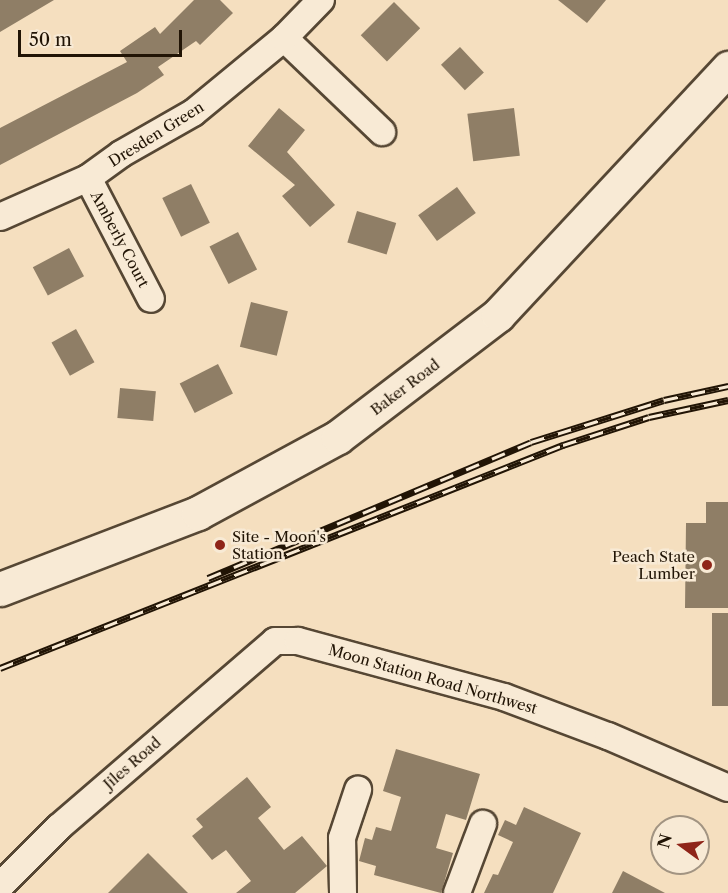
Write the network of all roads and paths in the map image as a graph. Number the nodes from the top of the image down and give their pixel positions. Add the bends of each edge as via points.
1 (321, 0) edge
2 (284, 38) junction
3 (728, 68) edge
4 (382, 132) dead end
5 (88, 178) junction
6 (0, 217) edge
7 (152, 299) dead end
8 (0, 589) edge
9 (268, 644) joint
10 (728, 788) edge
11 (358, 790) dead end
12 (483, 824) dead end
13 (0, 886) edge
14 (343, 893) edge
15 (457, 893) edge

1 - 2 street, Dresden Green
2 - 4 street
2 - 5 street, Dresden Green via 193,114 121,154
3 - 8 main road, Baker Road via 498,315 338,437 198,513
5 - 6 street, Dresden Green
5 - 7 street, Amberly Court
9 - 10 street, Moon Station Road Northwest via 298,640 504,697 608,735
9 - 13 street, Jiles Road via 59,827
11 - 14 street via 342,838
12 - 15 street

